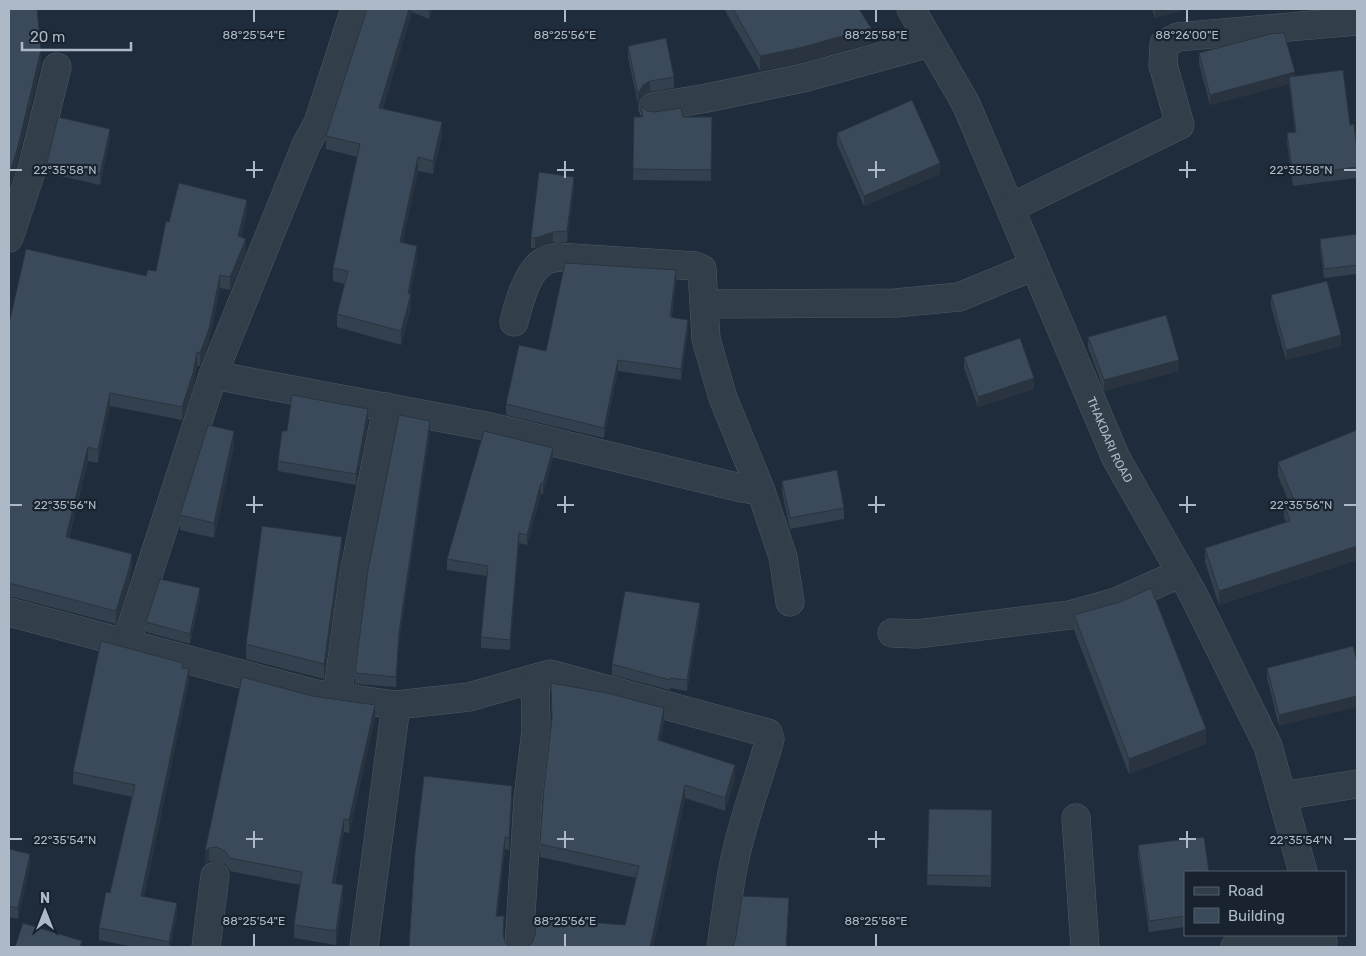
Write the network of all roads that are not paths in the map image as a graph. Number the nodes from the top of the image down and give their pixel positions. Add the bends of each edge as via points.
1 (355, 9) edge
2 (911, 9) edge
3 (1357, 21) edge
4 (930, 43) junction
5 (57, 67) dead end
6 (652, 107) dead end
7 (1010, 208) junction
8 (9, 238) edge
9 (1034, 266) junction
10 (705, 304) junction
11 (514, 322) dead end
12 (213, 376) junction
13 (387, 407) junction
14 (761, 491) junction
15 (1181, 573) junction
16 (790, 602) dead end
17 (9, 612) edge
18 (892, 633) dead end
19 (126, 642) junction
20 (535, 679) junction
21 (337, 697) junction
22 (396, 705) junction
23 (1357, 784) edge
24 (1282, 796) junction
25 (1076, 818) dead end
26 (1303, 871) edge
27 (215, 876) dead end
28 (1322, 941) edge
29 (206, 947) edge
30 (364, 947) edge
31 (519, 947) edge
32 (721, 947) edge
33 (1085, 947) edge
34 (1235, 947) edge

1 - 12 street via 318,123 306,145
2 - 4 street, THAKDARI ROAD
3 - 7 street via 1178,37 1164,44 1163,65 1180,125
4 - 6 street via 803,78
4 - 7 street, THAKDARI ROAD via 966,104
5 - 8 street via 32,169
7 - 9 street, THAKDARI ROAD
9 - 10 street via 959,297 896,303
9 - 15 street, THAKDARI ROAD via 1116,458
10 - 11 street via 702,269 694,266 558,257 542,262 532,273
10 - 14 street via 706,339 723,398
12 - 13 street
12 - 19 street
13 - 14 street via 491,427
13 - 21 street via 352,578
14 - 16 street via 783,557
15 - 18 street via 1116,602 1070,615 917,634
15 - 24 street, THAKDARI ROAD via 1268,746
17 - 19 street
19 - 21 street
20 - 22 street via 469,697
20 - 31 street via 536,730 528,799
20 - 32 street via 550,674 768,733 770,739 760,778 747,812 733,867
21 - 22 street
22 - 30 street
23 - 24 street
24 - 26 street, THAKDARI ROAD
25 - 33 street
27 - 29 street
28 - 34 street

